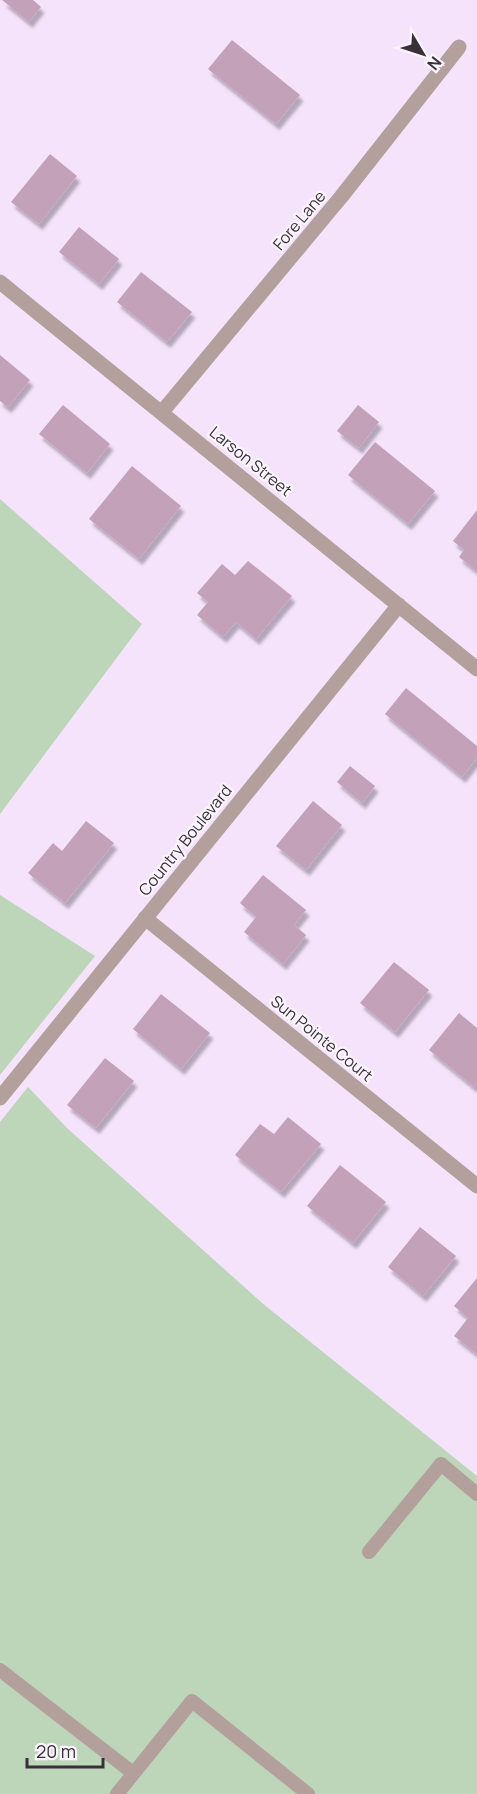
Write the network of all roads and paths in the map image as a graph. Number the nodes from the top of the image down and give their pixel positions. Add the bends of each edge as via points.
1 (459, 47) dead end
2 (0, 282) edge
3 (162, 412) junction
4 (399, 605) junction
5 (477, 669) edge
6 (144, 918) junction
7 (0, 1098) edge
8 (477, 1186) edge
9 (477, 1494) edge
10 (369, 1552) dead end
11 (0, 1670) edge
12 (133, 1773) junction
13 (117, 1794) edge
14 (308, 1794) edge

1 - 3 street, Fore Lane via 341,197
2 - 3 street, Larson Street
3 - 4 street, Larson Street
4 - 5 street, Larson Street
4 - 6 street, Country Boulevard
6 - 7 street, Country Boulevard
6 - 8 street, Sun Pointe Court
9 - 10 lane via 441,1464
11 - 12 lane
12 - 13 lane
12 - 14 lane via 192,1701

